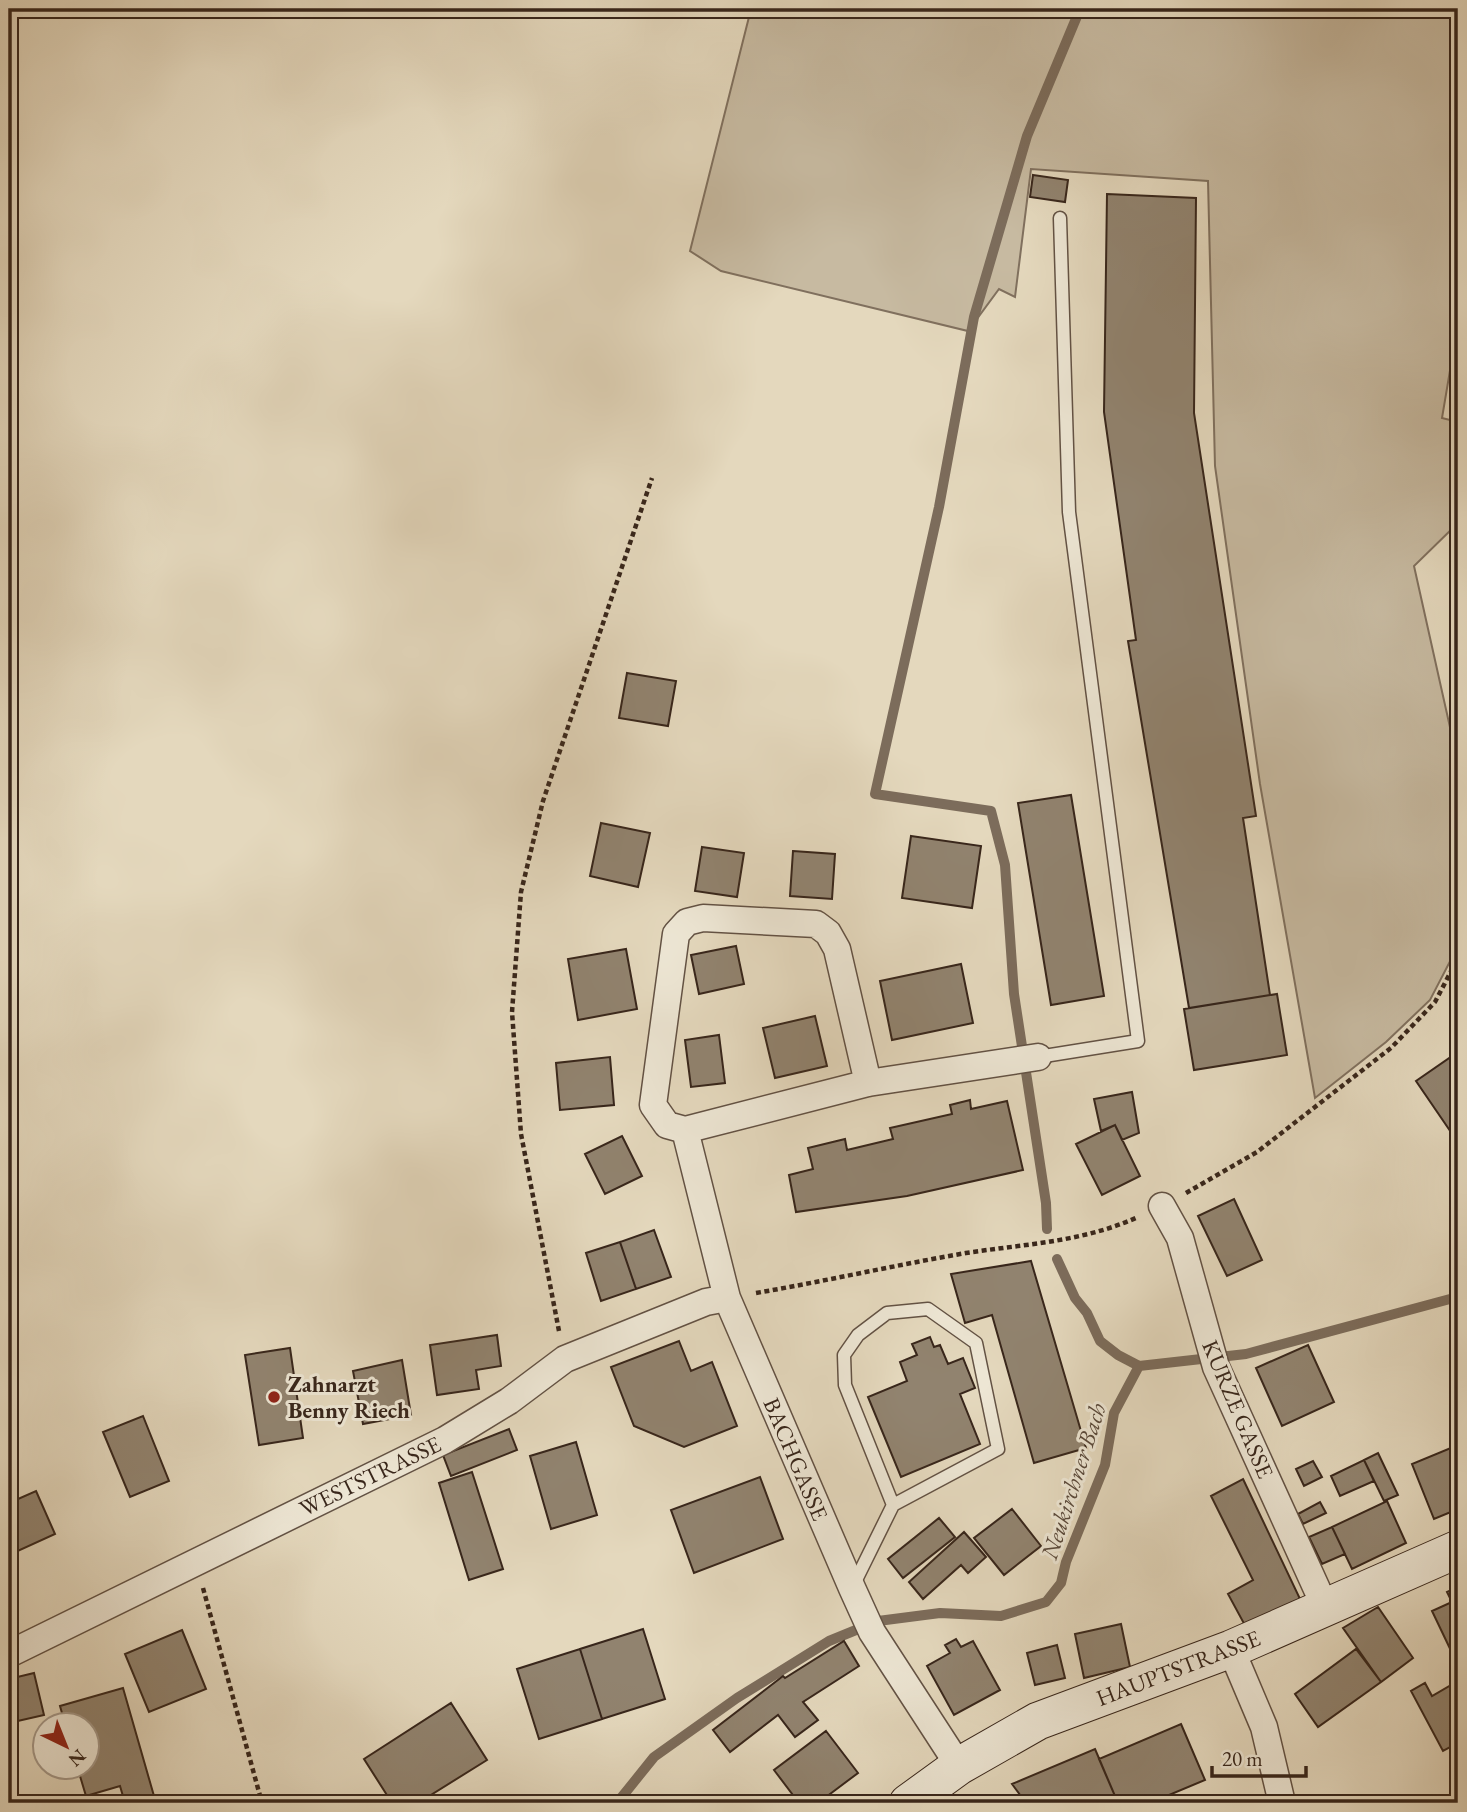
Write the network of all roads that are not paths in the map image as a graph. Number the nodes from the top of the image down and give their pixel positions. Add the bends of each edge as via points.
1 (1060, 218) dead end
2 (1038, 1057) joint
3 (868, 1083) junction
4 (685, 1130) junction
5 (1162, 1206) road end
6 (727, 1298) junction
7 (893, 1505) junction
8 (1458, 1549) edge
9 (852, 1588) junction
10 (1326, 1609) junction
11 (1231, 1649) junction
12 (9, 1654) edge
13 (959, 1766) junction
14 (908, 1803) edge
15 (1282, 1803) edge

1 - 2 lane via 1069,512 1138,1041
2 - 3 street
3 - 4 street
3 - 4 street via 837,949 828,933 816,924 703,918 687,922 676,934 653,1105 667,1125
4 - 6 street, BACHGASSE
5 - 10 street, KURZE GASSE via 1180,1238 1213,1357
6 - 9 street, BACHGASSE
6 - 12 street, WESTSTRASSE via 706,1302 565,1359 445,1440
7 - 7 lane via 845,1385 844,1355 858,1335 887,1313 928,1309 976,1343 998,1449
7 - 9 lane
8 - 10 street, HAUPTSTRASSE
9 - 13 street, BACHGASSE via 869,1625
10 - 11 street, HAUPTSTRASSE
11 - 13 street, HAUPTSTRASSE via 1038,1721
11 - 15 street via 1264,1727
13 - 14 street, HAUPTSTRASSE

